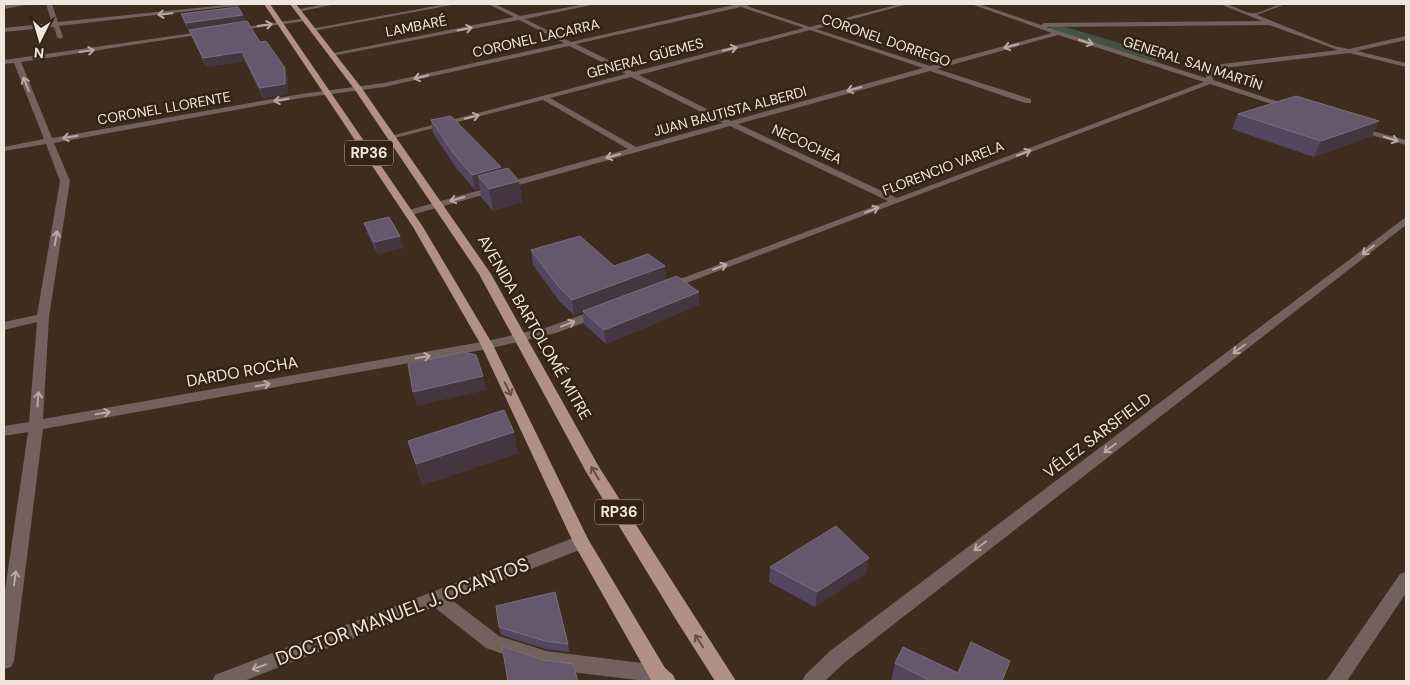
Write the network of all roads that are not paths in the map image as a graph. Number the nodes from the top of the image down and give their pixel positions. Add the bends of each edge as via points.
1 (28, 4) edge
2 (49, 4) edge
3 (249, 4) edge
4 (267, 4) edge
5 (293, 4) edge
6 (333, 4) edge
7 (454, 4) edge
8 (491, 4) edge
9 (593, 4) edge
10 (742, 4) edge
11 (905, 4) edge
12 (974, 4) edge
13 (1003, 4) edge
14 (1222, 4) edge
15 (1282, 4) edge
16 (4, 6) edge
17 (987, 8) junction
18 (298, 10) junction
19 (1250, 15) junction
20 (522, 18) junction
21 (305, 20) junction
22 (1269, 22) junction
23 (55, 23) junction
24 (281, 23) junction
25 (1035, 26) junction
26 (811, 28) junction
27 (313, 29) junction
28 (4, 30) edge
29 (222, 31) edge
30 (212, 32) edge
31 (1058, 34) junction
32 (60, 37) dead end
33 (1406, 38) edge
34 (570, 43) junction
35 (1350, 51) junction
36 (332, 54) junction
37 (10, 61) edge
38 (1406, 64) edge
39 (930, 68) junction
40 (632, 74) junction
41 (1209, 81) junction
42 (358, 89) junction
43 (330, 93) junction
44 (545, 98) junction
45 (1028, 101) dead end
46 (1300, 110) edge
47 (732, 124) junction
48 (1353, 127) edge
49 (390, 137) junction
50 (50, 140) junction
51 (1406, 144) edge
52 (4, 149) edge
53 (635, 150) junction
54 (896, 201) junction
55 (437, 205) junction
56 (408, 213) junction
57 (1406, 220) edge
58 (654, 292) edge
59 (608, 309) edge
60 (43, 316) junction
61 (4, 326) edge
62 (521, 338) junction
63 (486, 345) junction
64 (36, 425) junction
65 (4, 431) edge
66 (581, 542) junction
67 (1406, 579) edge
68 (436, 598) junction
69 (4, 661) edge
70 (662, 678) edge
71 (222, 681) edge
72 (726, 681) edge
73 (812, 681) edge
74 (1336, 681) edge

1 - 16 street
2 - 23 street
3 -> 23 street
4 - 24 main road, RP36
5 - 18 main road, AVENIDA BARTOLOMÉ MITRE / RP36
6 - 18 street
7 - 27 street
8 - 20 street, NECOCHEA
9 - 20 street, LAMBARÉ
10 - 26 street, CORONEL DORREGO
10 - 34 street, CORONEL LACARRA
11 - 26 street, GENERAL GÜEMES
12 - 17 street, GENERAL SAN MARTÍN
13 - 17 street
14 - 19 street
15 - 19 street
17 - 25 street, GENERAL SAN MARTÍN
18 - 21 main road, AVENIDA BARTOLOMÉ MITRE / RP36
19 - 22 street
20 - 34 street, NECOCHEA
36 -> 20 street, LAMBARÉ
21 - 24 street
21 - 27 main road, AVENIDA BARTOLOMÉ MITRE / RP36
22 - 25 street
22 - 35 street
23 - 28 street
23 - 32 street
29 -> 24 street
24 - 43 main road, RP36
25 - 31 street, GENERAL SAN MARTÍN
26 - 39 street, CORONEL DORREGO
40 -> 26 street, GENERAL GÜEMES
27 - 36 main road, AVENIDA BARTOLOMÉ MITRE / RP36
37 -> 30 street
31 -> 39 street, JUAN BAUTISTA ALBERDI
31 -> 41 street, GENERAL SAN MARTÍN
33 - 35 street, FLORENCIO VARELA
34 - 40 street, NECOCHEA
34 -> 42 street, CORONEL LACARRA via 384,86
35 - 38 street
35 - 41 street, FLORENCIO VARELA via 1219,66 1211,68
36 - 42 main road, AVENIDA BARTOLOMÉ MITRE / RP36
50 -> 37 street
39 - 45 street, CORONEL DORREGO
39 -> 47 street, JUAN BAUTISTA ALBERDI
40 - 44 street, GENERAL GÜEMES
40 - 47 street, NECOCHEA
41 - 46 street, GENERAL SAN MARTÍN
54 -> 41 street, FLORENCIO VARELA
42 - 43 street, CORONEL LACARRA
42 - 49 main road, AVENIDA BARTOLOMÉ MITRE / RP36
43 -> 50 street, CORONEL LLORENTE
43 - 56 main road, RP36
49 -> 44 street, GENERAL GÜEMES
44 - 53 street
47 - 53 street, JUAN BAUTISTA ALBERDI
47 - 54 street, NECOCHEA
48 -> 51 street
49 - 55 main road, AVENIDA BARTOLOMÉ MITRE / RP36
50 - 52 street, CORONEL LLORENTE
60 -> 50 street via 64,181
53 -> 55 street, JUAN BAUTISTA ALBERDI
58 -> 54 street, FLORENCIO VARELA
55 - 56 street, JUAN BAUTISTA ALBERDI
55 - 62 main road, AVENIDA BARTOLOMÉ MITRE / RP36 via 486,274
56 - 63 main road, RP36
57 -> 73 street, VÉLEZ SARSFIELD via 844,650
62 -> 59 street
60 - 61 street
64 -> 60 street
62 - 63 street
72 -> 62 main road, AVENIDA BARTOLOMÉ MITRE / RP36 via 593,470
64 -> 63 street, DARDO ROCHA
63 -> 66 main road, RP36
64 - 65 street, DARDO ROCHA
69 -> 64 street
66 - 68 street, DOCTOR MANUEL J. OCANTOS
66 - 70 main road, RP36
67 - 74 street
68 - 70 street via 492,642 546,660
68 -> 71 street, DOCTOR MANUEL J. OCANTOS

